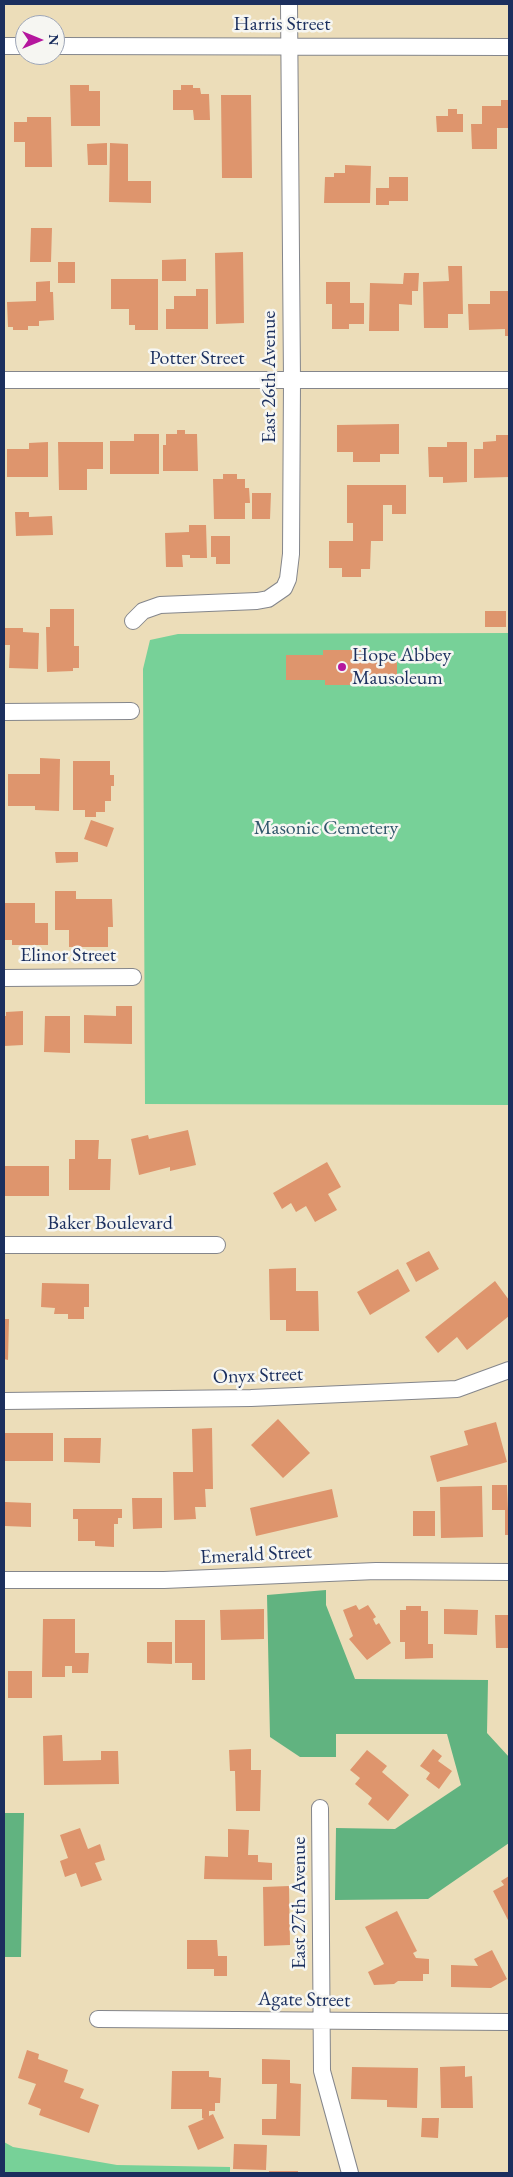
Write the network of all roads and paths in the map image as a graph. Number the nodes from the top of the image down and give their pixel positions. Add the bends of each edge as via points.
1 (289, 4) edge
2 (65, 46) edge
3 (289, 46) junction
4 (509, 47) edge
5 (4, 380) edge
6 (509, 380) edge
7 (292, 381) junction
8 (133, 621) dead end
9 (131, 711) dead end
10 (4, 712) edge
11 (133, 977) dead end
12 (4, 978) edge
13 (4, 1245) edge
14 (216, 1245) dead end
15 (509, 1370) edge
16 (4, 1401) edge
17 (509, 1572) edge
18 (4, 1580) edge
19 (320, 1808) dead end
20 (98, 2018) dead end
21 (322, 2022) junction
22 (509, 2022) edge
23 (350, 2173) edge

1 - 3 street, East 26th Avenue
2 - 3 street, Harris Street
3 - 4 street, Harris Street
3 - 7 street, East 26th Avenue
5 - 7 street, Potter Street
6 - 7 street, Potter Street
7 - 8 street, East 26th Avenue via 291,560 284,588 257,601 160,605 142,611
9 - 10 street
11 - 12 street, Elinor Street
13 - 14 street, Baker Boulevard
15 - 16 street, Onyx Street via 457,1389 251,1398
17 - 18 street, Emerald Street via 360,1571 164,1580
19 - 21 street, East 27th Avenue
20 - 21 street, Agate Street
21 - 22 street, Agate Street
21 - 23 street, East 27th Avenue via 323,2082

